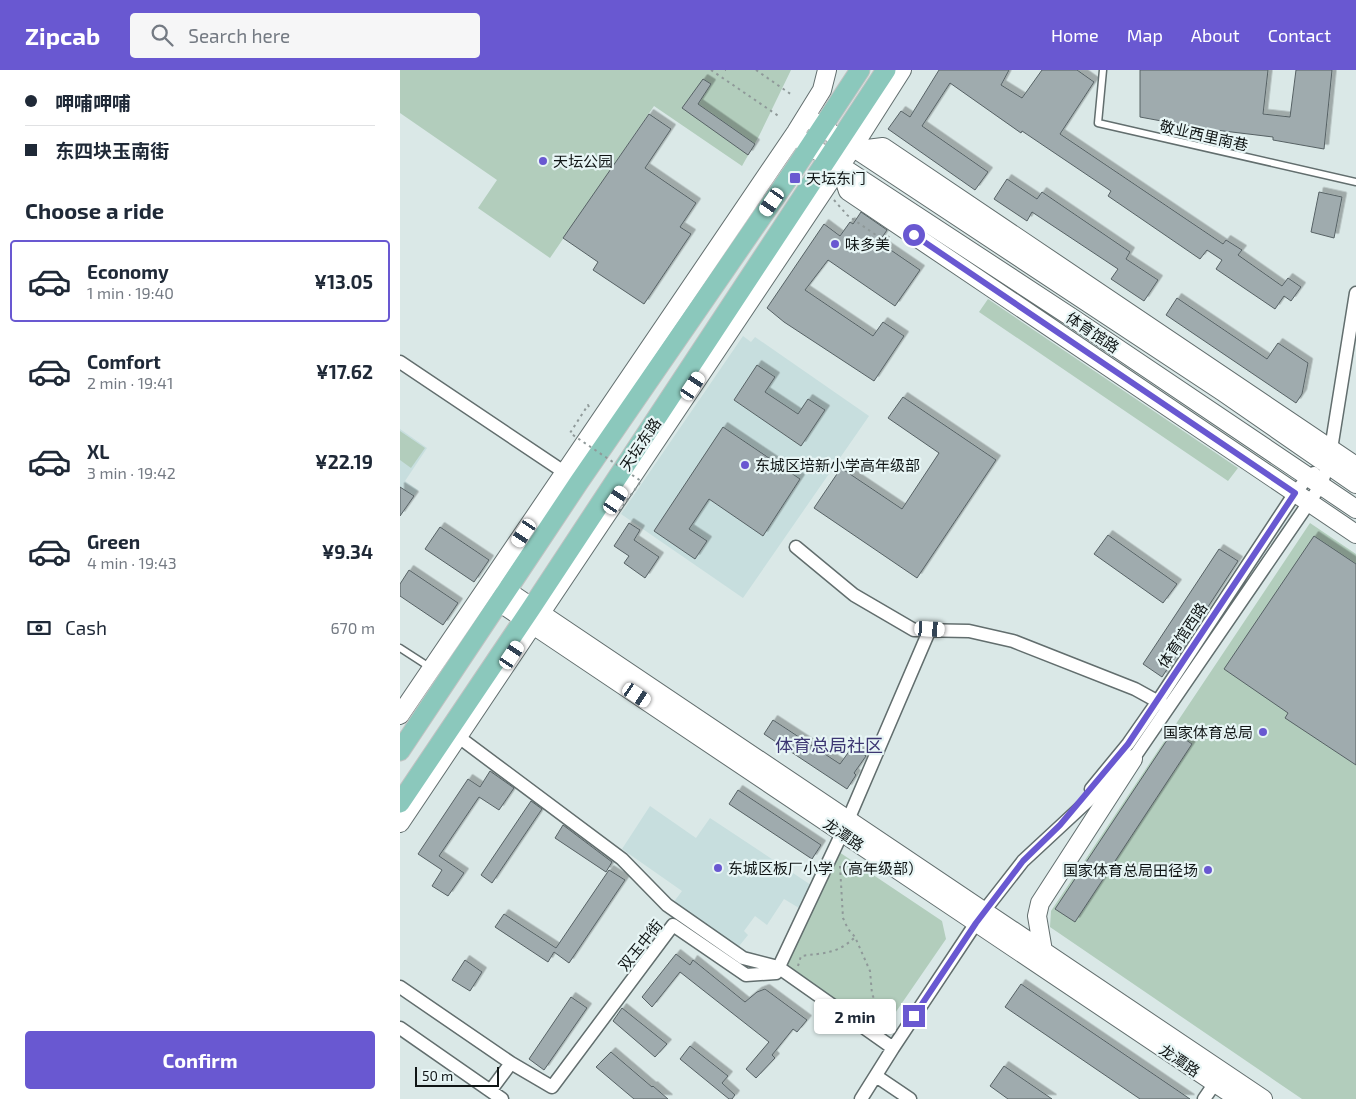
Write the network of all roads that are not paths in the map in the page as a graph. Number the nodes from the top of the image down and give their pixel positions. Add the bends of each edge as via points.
1 (827, 70) edge
2 (860, 70) edge
3 (886, 70) edge
4 (902, 70) edge
5 (1103, 70) edge
6 (806, 116) junction
7 (823, 127) junction
8 (794, 135) junction
9 (847, 143) junction
10 (810, 146) junction
11 (834, 163) junction
12 (1356, 182) edge
13 (1356, 296) edge
14 (400, 362) edge
15 (1330, 457) junction
16 (1356, 466) edge
17 (572, 477) junction
18 (1315, 481) junction
19 (1356, 484) edge
20 (1295, 493) junction
21 (1310, 503) junction
22 (1356, 509) edge
23 (1356, 534) edge
24 (796, 547) dead end
25 (503, 596) junction
26 (532, 616) junction
27 (930, 629) junction
28 (400, 648) edge
29 (440, 674) junction
30 (1163, 704) junction
31 (400, 715) edge
32 (453, 733) junction
33 (400, 751) edge
34 (1133, 759) junction
35 (400, 803) edge
36 (400, 822) edge
37 (1060, 825) junction
38 (845, 826) junction
39 (980, 917) junction
40 (1043, 951) junction
41 (783, 971) junction
42 (400, 987) edge
43 (400, 1028) edge
44 (893, 1048) junction
45 (511, 1063) junction
46 (876, 1076) junction
47 (1215, 1083) junction
48 (497, 1096) edge
49 (862, 1099) edge
50 (910, 1099) edge
51 (1204, 1099) edge
52 (1239, 1099) edge
53 (1264, 1099) edge

1 - 6 street via 822,90
2 - 7 main road, 天坛东路
3 - 9 main road, 天坛东路
4 - 9 street, 天坛东路
5 - 12 lane, 敬业西里南巷 via 1098,124
6 - 7 street, 体育馆路
6 - 8 street
7 - 9 street, 体育馆路
7 - 10 main road, 天坛东路
8 - 10 street
8 - 17 street
9 - 11 main road, 天坛东路
9 - 15 street, 体育馆路 via 1215,387
10 - 11 street
10 - 17 main road, 天坛东路
11 - 18 street, 体育馆路
11 - 20 street via 848,191
11 - 26 main road, 天坛东路
13 - 15 street
14 - 17 street
15 - 16 street
15 - 18 street, 体育馆西路
15 - 19 street, 体育馆路
17 - 25 main road, 天坛东路
17 - 29 street
18 - 20 street, 体育馆西路
18 - 21 street, 体育馆西路
18 - 22 street, 体育馆路
20 - 21 street
20 - 30 street, 体育馆西路
21 - 23 street
21 - 30 street, 体育馆西路
24 - 27 street via 854,595 914,630
25 - 26 street, 龙潭路
25 - 29 main road, 天坛东路
26 - 32 main road, 天坛东路
26 - 38 street, 龙潭路
27 - 30 street via 969,631 1013,641 1111,679
27 - 38 street
28 - 29 lane
29 - 31 street
29 - 33 main road, 天坛东路
30 - 34 street, 体育馆西路
30 - 37 street, 体育馆西路
32 - 35 main road, 天坛东路
32 - 36 street
32 - 41 street via 622,859 667,904 743,958
34 - 37 street, 体育馆西路
34 - 40 street via 1040,903 1037,916
37 - 39 street, 体育馆西路 via 1023,861
38 - 39 street, 龙潭路
38 - 41 street
39 - 40 street, 龙潭路
39 - 44 street, 体育馆西路
39 - 47 street, 龙潭路
40 - 53 street, 龙潭路
41 - 44 street
41 - 45 street, 双玉中街 via 746,975 673,925 552,1087
42 - 45 street
43 - 48 street
44 - 46 street, 体育馆西路
45 - 48 street
46 - 49 street, 体育馆西路
46 - 50 street
47 - 51 street
47 - 52 street, 龙潭路

